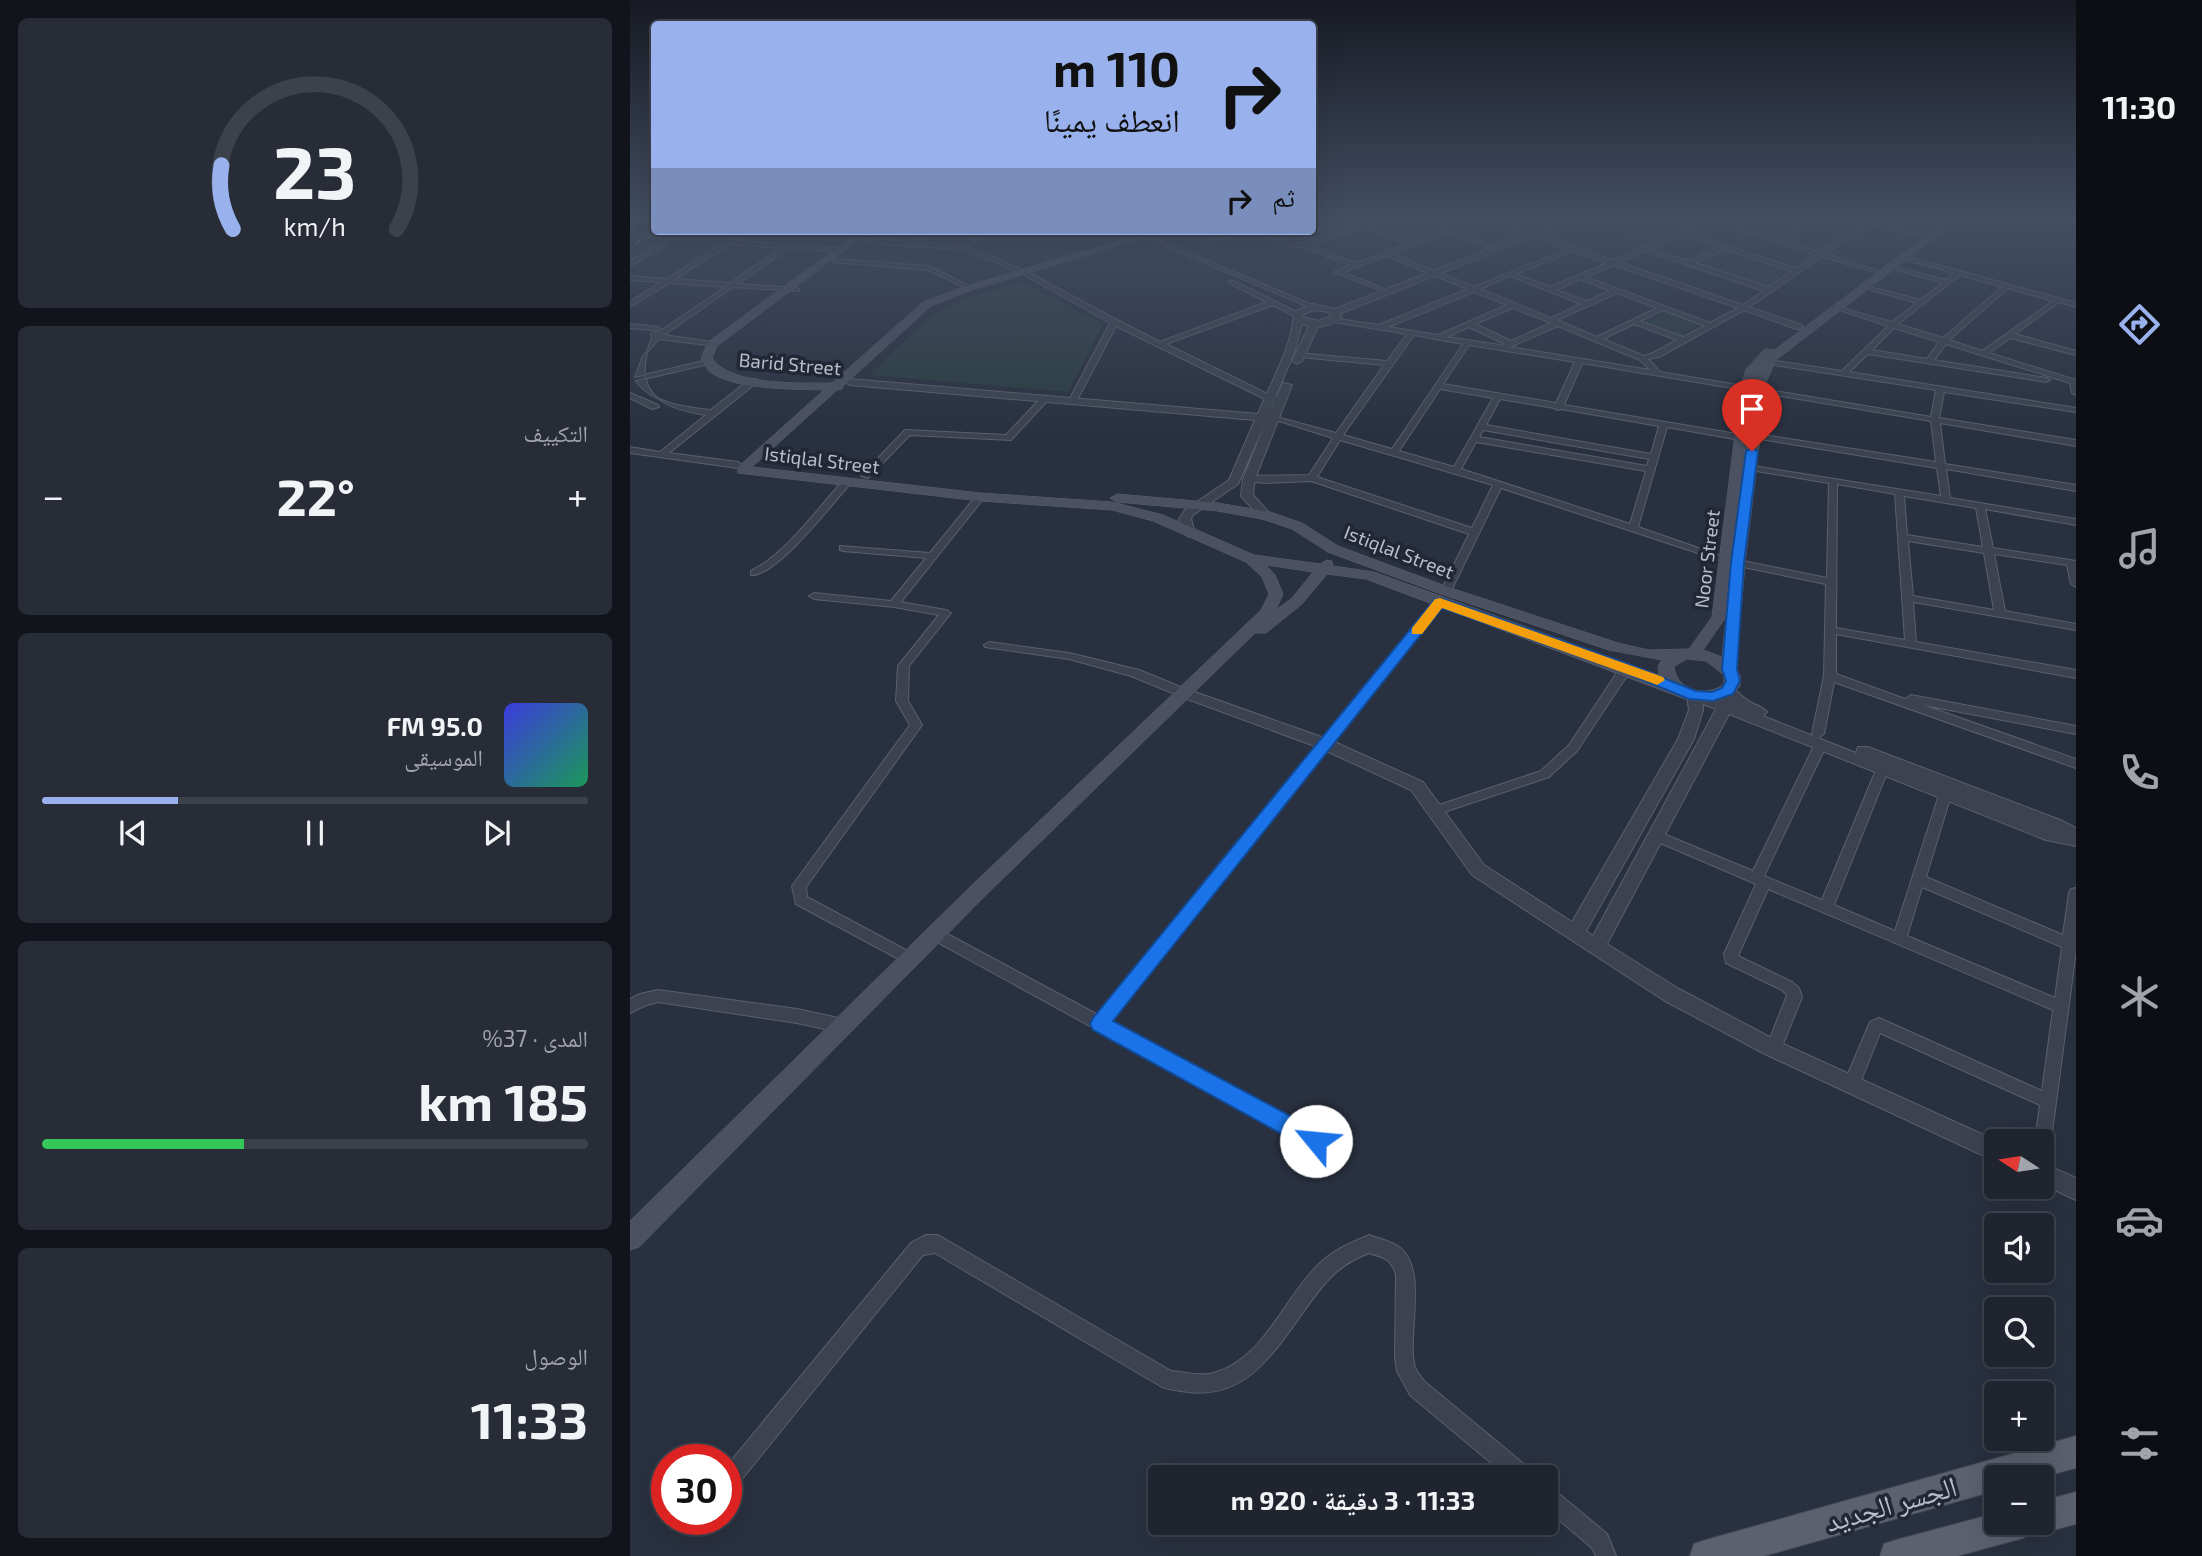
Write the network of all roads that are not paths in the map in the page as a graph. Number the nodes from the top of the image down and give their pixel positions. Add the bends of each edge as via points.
1 (651, 292) edge
2 (717, 292) edge
3 (790, 292) edge
4 (960, 292) edge
5 (973, 292) edge
6 (1058, 292) edge
7 (1253, 292) edge
8 (1275, 292) edge
9 (1372, 292) edge
10 (1382, 292) edge
11 (1468, 292) edge
12 (1481, 292) edge
13 (1554, 292) edge
14 (1614, 292) edge
15 (1617, 292) edge
16 (1696, 292) edge
17 (1767, 292) edge
18 (1849, 292) edge
19 (1856, 292) edge
20 (1884, 292) edge
21 (1935, 292) edge
22 (2001, 292) edge
23 (2027, 292) edge
24 (2058, 300) junction
25 (1274, 302) junction
26 (1922, 302) junction
27 (1587, 304) junction
28 (2076, 304) edge
29 (630, 305) edge
30 (1514, 305) junction
31 (1313, 307) junction
32 (1664, 307) junction
33 (1836, 307) junction
34 (1743, 308) junction
35 (1332, 313) junction
36 (1298, 317) junction
37 (1555, 322) junction
38 (1635, 322) junction
39 (1114, 323) junction
40 (1315, 324) junction
41 (1469, 324) junction
42 (1710, 325) junction
43 (1892, 325) junction
44 (630, 326) edge
45 (1799, 327) junction
46 (1378, 328) junction
47 (1412, 332) junction
48 (655, 334) junction
49 (2009, 335) junction
50 (1439, 337) junction
51 (1598, 339) junction
52 (1683, 340) junction
53 (1468, 341) junction
54 (1944, 341) junction
55 (720, 342) junction
56 (1160, 344) junction
57 (1508, 345) junction
58 (1866, 351) junction
59 (1984, 353) junction
60 (2076, 353) edge
61 (630, 355) edge
62 (1300, 355) junction
63 (1643, 358) junction
64 (1580, 360) junction
65 (1929, 361) junction
66 (705, 362) junction
67 (1769, 362) junction
68 (1389, 363) junction
69 (1656, 372) junction
70 (1843, 374) junction
71 (631, 380) edge
72 (753, 380) junction
73 (842, 384) junction
74 (1438, 386) junction
75 (1747, 387) junction
76 (2075, 388) edge
77 (1760, 389) junction
78 (1940, 390) junction
79 (630, 395) edge
80 (1497, 398) junction
81 (1276, 399) junction
82 (1044, 400) junction
83 (1072, 402) junction
84 (1558, 408) junction
85 (2076, 410) edge
86 (709, 415) junction
87 (1267, 418) junction
88 (1935, 419) junction
89 (1664, 424) junction
90 (1480, 427) junction
91 (1337, 435) junction
92 (1754, 435) junction
93 (1740, 437) junction
94 (1474, 439) junction
95 (2076, 443) edge
96 (630, 450) edge
97 (1394, 452) junction
98 (662, 454) junction
99 (1655, 457) junction
100 (750, 466) junction
101 (1941, 466) junction
102 (1750, 467) junction
103 (1651, 469) junction
104 (1456, 470) junction
105 (865, 476) junction
106 (1312, 478) junction
107 (1249, 479) junction
108 (846, 483) junction
109 (1833, 483) junction
110 (1498, 484) junction
111 (2076, 488) edge
112 (1899, 493) junction
113 (980, 497) junction
114 (1946, 501) junction
115 (1200, 506) junction
116 (1980, 506) junction
117 (1265, 515) junction
118 (2076, 522) edge
119 (1633, 528) junction
120 (1474, 532) junction
121 (1189, 533) junction
122 (1903, 537) junction
123 (843, 548) dead end
124 (1333, 549) junction
125 (1986, 550) junction
126 (932, 556) junction
127 (1251, 559) junction
128 (1725, 559) junction
129 (1738, 563) junction
130 (2073, 564) edge
131 (1322, 570) junction
132 (755, 573) dead end
133 (1831, 582) junction
134 (2076, 584) edge
135 (814, 596) dead end
136 (1443, 597) junction
137 (1908, 598) junction
138 (894, 604) junction
139 (2000, 614) junction
140 (2076, 627) edge
141 (1830, 630) junction
142 (989, 645) dead end
143 (1911, 645) junction
144 (1685, 654) junction
145 (1212, 665) junction
146 (1626, 668) junction
147 (1729, 669) junction
148 (2076, 674) edge
149 (1830, 677) junction
150 (1675, 687) junction
151 (1728, 691) junction
152 (1874, 692) junction
153 (1184, 693) junction
154 (1694, 695) junction
155 (1724, 709) junction
156 (2076, 730) edge
157 (1819, 740) junction
158 (1325, 744) junction
159 (2076, 764) edge
160 (1882, 770) junction
161 (1945, 794) junction
162 (1437, 810) junction
163 (1656, 836) junction
164 (2076, 838) edge
165 (1918, 879) junction
166 (1760, 880) junction
167 (2076, 893) edge
168 (1826, 908) junction
169 (1575, 933) junction
170 (935, 934) junction
171 (1899, 939) junction
172 (2073, 944) edge
173 (1596, 947) junction
174 (910, 959) junction
175 (630, 1007) edge
176 (2061, 1007) junction
177 (1100, 1024) junction
178 (843, 1026) junction
179 (1774, 1049) junction
180 (1851, 1086) junction
181 (2049, 1101) junction
182 (2045, 1129) edge
183 (1316, 1141) dead end
184 (1984, 1146) edge
185 (2054, 1179) edge
186 (2076, 1189) edge
187 (630, 1238) edge
188 (2076, 1452) edge
189 (742, 1463) edge
190 (1510, 1465) edge
191 (1558, 1506) edge
192 (2076, 1508) edge
193 (2054, 1514) edge
194 (1984, 1532) edge
195 (1606, 1556) edge
196 (1706, 1556) edge
197 (1896, 1556) edge

1 - 29 street
2 - 48 street
3 - 55 main road, Barid Street
4 - 73 main road via 915,313
5 - 73 main road via 935,307
6 - 39 street
7 - 25 street
8 - 31 street
9 - 35 street
10 - 35 street
11 - 46 street
12 - 30 street
13 - 27 street
14 - 27 street
15 - 32 street
16 - 34 street
17 - 34 street
18 - 45 main road, Noor Street
19 - 33 main road, Noor Street
20 - 26 street
21 - 26 street
22 - 54 street
23 - 24 street
24 - 28 street
24 - 49 street
25 - 36 street
25 - 56 street
26 - 43 street
27 - 37 street
30 - 37 street
30 - 41 street
31 - 35 street
31 - 36 street
32 - 38 street
32 - 42 street
33 - 43 street
33 - 67 main road, Noor Street
34 - 42 street
34 - 45 street
35 - 40 street
35 - 46 street
36 - 40 street
36 - 81 street
37 - 51 street
37 - 57 street
38 - 51 street
38 - 52 street
39 - 56 street
39 - 83 street
40 - 62 street
41 - 50 street
41 - 57 street
42 - 52 street
43 - 54 street
43 - 58 street
44 - 48 street
45 - 75 main road, Noor Street via 1752,369
46 - 47 street
47 - 50 street
47 - 68 street
48 - 55 street
48 - 61 street
48 - 71 street via 633,366
49 - 59 street
49 - 60 street
50 - 53 street
51 - 63 street
52 - 63 street
53 - 57 street
53 - 74 street
54 - 59 street
54 - 65 street
55 - 66 main road, Barid Street via 707,351
55 - 73 main road, Barid Street via 719,354 731,369
56 - 81 street
57 - 64 street
58 - 65 street
58 - 70 street
59 - 76 street via 2074,382
62 - 68 street
62 - 81 street
63 - 69 street
64 - 69 street
64 - 84 street
65 - 76 street
66 - 71 street
66 - 72 main road, Barid Street via 723,375
67 - 70 street
67 - 77 main road, Noor Street
68 - 91 street
69 - 75 street
70 - 78 street
71 - 86 street via 639,390 662,402
72 - 73 main road, Barid Street
72 - 86 street
73 - 82 street, Barid Street
73 - 100 main road
74 - 80 street
74 - 97 street
75 - 77 street
75 - 93 main road, Noor Street
77 - 88 street
77 - 92 main road, Noor Street
78 - 85 street
78 - 88 street
79 - 86 street via 663,410
80 - 84 street
80 - 90 street
81 - 87 street
82 - 83 street, Barid Street
82 - 105 street via 1008,438 908,432
83 - 87 street, Barid Street
84 - 89 street
86 - 98 street
87 - 91 street
87 - 107 street
87 - 115 street via 1234,482
88 - 95 street
88 - 101 street
89 - 93 street
89 - 99 street
90 - 94 street
90 - 99 street
91 - 97 street
91 - 106 street
92 - 101 street
92 - 102 main road, Noor Street
93 - 128 main road, Noor Street
94 - 103 street
94 - 104 street
96 - 98 street
97 - 104 street
98 - 100 street
99 - 103 street
100 - 105 main road, Istiqlal Street
100 - 108 main road, Istiqlal Street
101 - 111 street
101 - 114 street
102 - 109 street
102 - 129 main road, Noor Street
103 - 119 street
104 - 110 street
105 - 115 main road, Istiqlal Street
106 - 107 street
106 - 120 street
107 - 117 street via 1247,496
108 - 113 main road, Istiqlal Street
108 - 132 street via 779,555
109 - 112 street
109 - 133 street
110 - 119 street
110 - 120 street
112 - 114 street
112 - 122 street
113 - 121 main road, Istiqlal Street via 1112,506 1157,518
113 - 126 street
114 - 116 street
115 - 117 main road, Istiqlal Street
115 - 121 street via 1185,520
116 - 118 street
116 - 125 street
117 - 124 main road, Istiqlal Street via 1297,526
119 - 128 street
120 - 136 street
121 - 127 main road, Istiqlal Street
122 - 125 street
122 - 137 street
123 - 126 street
124 - 131 main road
124 - 136 main road, Istiqlal Street
125 - 130 street
125 - 139 street
126 - 138 street
127 - 131 main road, Istiqlal Street
127 - 145 main road via 1268,575 1276,594 1268,612
128 - 144 main road, Noor Street via 1719,617
129 - 133 street
129 - 147 main road, Noor Street
130 - 134 street
131 - 136 main road, Istiqlal Street via 1369,575
131 - 145 main road via 1297,601
133 - 141 street
135 - 138 street
136 - 144 main road, Istiqlal Street via 1614,647 1649,655
136 - 146 main road, Istiqlal Street
136 - 158 street
137 - 139 street
137 - 143 street
138 - 174 street via 946,613 904,666 902,701 916,725 799,887 801,900
139 - 140 street
141 - 143 street
141 - 149 street
142 - 153 street via 1122,669
143 - 148 street
144 - 147 main road via 1714,658
144 - 150 main road via 1666,666 1665,673
145 - 153 main road
146 - 150 main road, Istiqlal Street
146 - 162 street via 1573,748 1545,774
147 - 151 main road via 1733,681
149 - 152 street
149 - 157 street
150 - 154 main road
151 - 154 main road
151 - 155 street
151 - 157 street via 1743,705
152 - 156 street
152 - 159 street
153 - 158 street
153 - 170 main road
154 - 155 street
154 - 169 street via 1696,710 1686,739
155 - 157 street
155 - 163 street
157 - 160 street
157 - 164 street via 2054,824
157 - 166 street
158 - 162 street via 1417,786
158 - 177 street
160 - 161 street
160 - 168 street
161 - 164 street via 2052,836
161 - 165 street
162 - 169 street via 1478,870
163 - 166 street
163 - 173 street
165 - 171 street
165 - 172 street
166 - 168 street
166 - 179 street via 1731,959 1794,992
167 - 172 street
168 - 171 street
169 - 173 street
170 - 174 main road
170 - 177 street
171 - 176 street
172 - 176 street
173 - 179 street via 1672,995
174 - 178 main road
175 - 178 street via 658,996
176 - 181 street
177 - 183 street
178 - 187 main road
179 - 180 street
180 - 181 street via 1879,1024
180 - 184 street
181 - 182 street
185 - 186 street
188 - 196 main road, الجسر الجديد
189 - 190 street via 917,1249 926,1244 937,1244 1169,1380 1198,1383 1214,1382 1249,1366 1338,1257 1369,1244 1395,1255 1403,1264 1404,1353 1417,1388
191 - 195 street via 1600,1541
192 - 193 main road
194 - 197 main road

